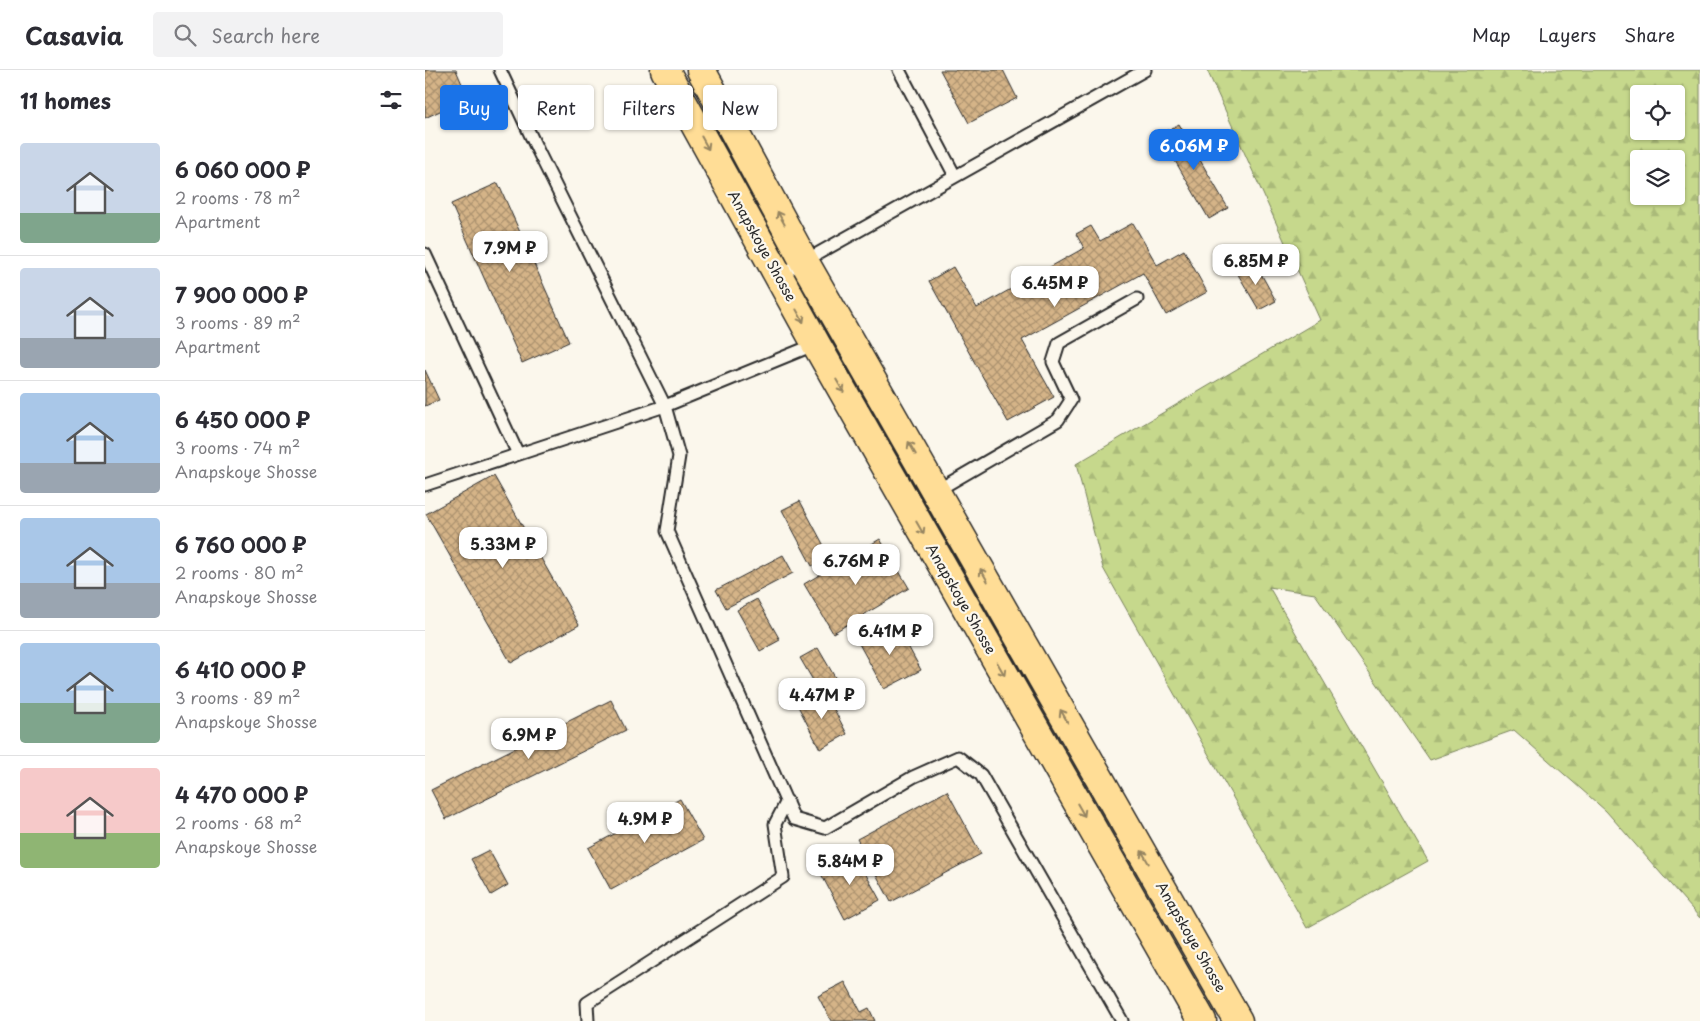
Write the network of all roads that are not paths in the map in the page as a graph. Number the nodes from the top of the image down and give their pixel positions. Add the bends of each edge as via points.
1 (500, 70) edge
2 (665, 70) edge
3 (701, 70) edge
4 (899, 70) edge
5 (1145, 70) edge
6 (955, 176) junction
7 (425, 254) edge
8 (805, 260) junction
9 (778, 276) junction
10 (1137, 299) dead end
11 (816, 344) junction
12 (665, 406) junction
13 (518, 454) junction
14 (425, 485) edge
15 (936, 491) junction
16 (787, 801) junction
17 (588, 1021) edge
18 (1122, 1021) edge
19 (1202, 1021) edge
20 (1238, 1021) edge

1 - 12 lane
2 -> 9 highway, Anapskoye Shosse
8 -> 3 highway, Anapskoye Shosse
4 - 6 lane
5 - 6 lane
6 - 8 lane
7 - 13 lane
8 - 9 lane
15 -> 8 highway, Anapskoye Shosse
9 -> 11 highway, Anapskoye Shosse
10 - 15 lane via 1059,343 1053,362 1071,400 1059,420
11 - 12 lane
11 -> 19 highway, Anapskoye Shosse
12 - 13 lane
12 - 16 lane via 679,456 667,531
13 - 14 lane
20 -> 15 highway, Anapskoye Shosse
16 - 17 lane via 775,824 783,877 587,1003
16 - 18 lane via 794,818 825,828 913,777 958,756 981,775

